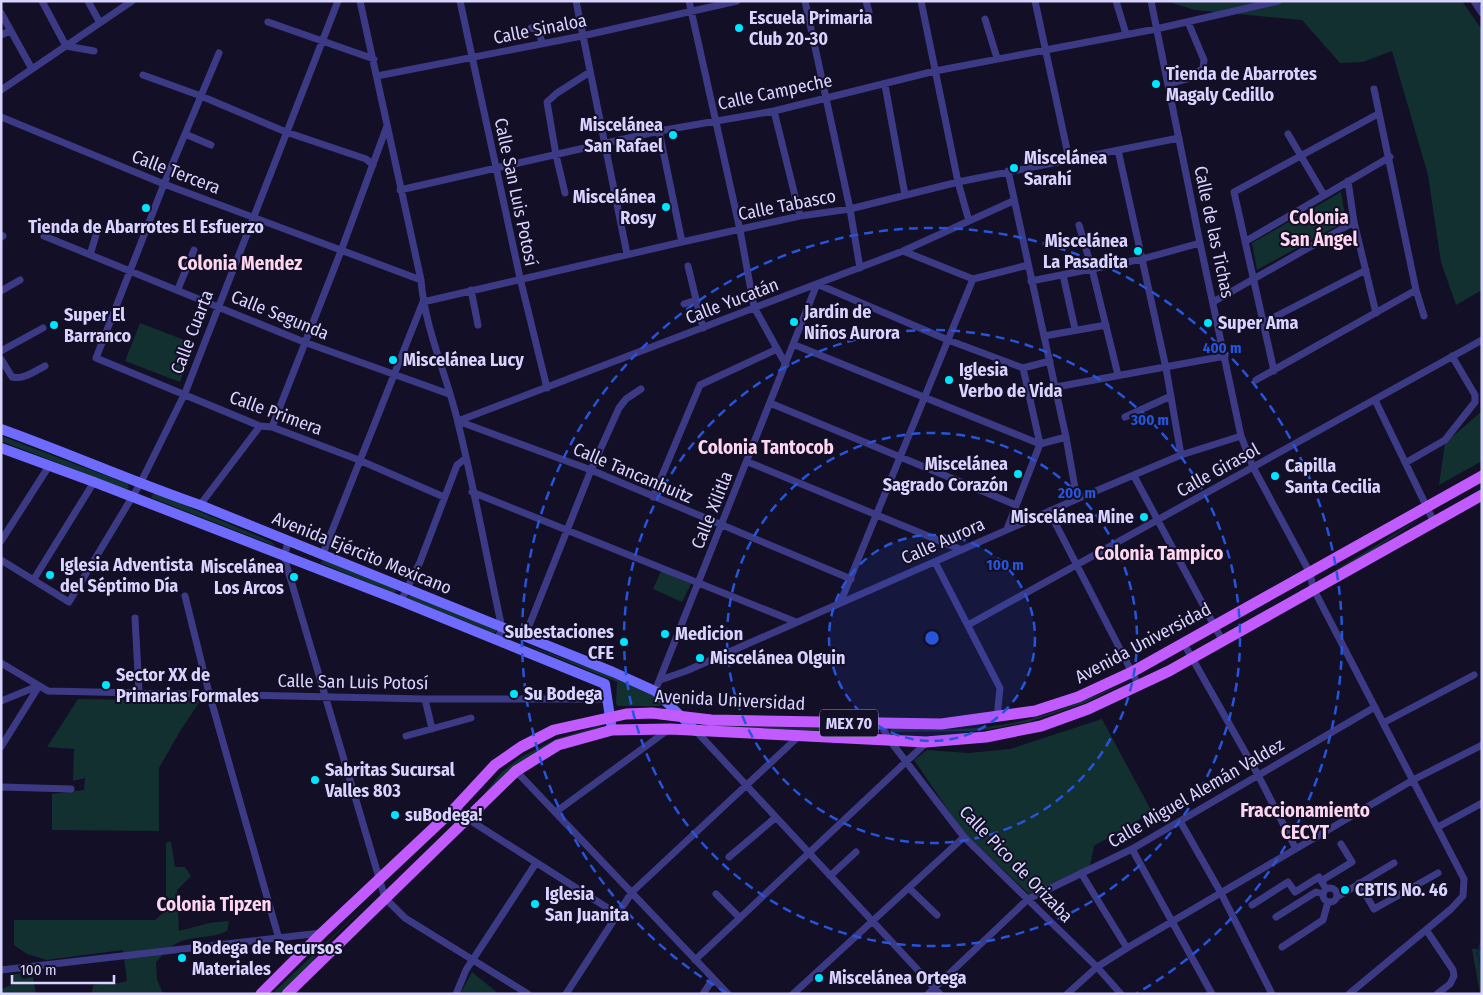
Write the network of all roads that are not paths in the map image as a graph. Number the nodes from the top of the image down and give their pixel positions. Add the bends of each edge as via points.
1 (42, 1) edge
2 (88, 1) edge
3 (132, 1) edge
4 (338, 1) edge
5 (360, 1) edge
6 (460, 1) edge
7 (576, 1) edge
8 (689, 1) edge
9 (736, 1) edge
10 (805, 1) edge
11 (866, 1) edge
12 (921, 1) edge
13 (1035, 1) edge
14 (1116, 1) edge
15 (1151, 1) edge
16 (1278, 1) edge
17 (1474, 1) edge
18 (691, 12) junction
19 (869, 12) dead end
20 (1, 13) edge
21 (1482, 13) edge
22 (985, 19) dead end
23 (268, 22) dead end
24 (1188, 22) junction
25 (100, 23) junction
26 (531, 28) dead end
27 (1156, 29) junction
28 (10, 31) junction
29 (1126, 34) junction
30 (1, 35) edge
31 (582, 36) junction
32 (323, 43) junction
33 (542, 44) junction
34 (66, 46) junction
35 (1045, 49) junction
36 (94, 51) dead end
37 (219, 53) dead end
38 (472, 57) junction
39 (997, 58) junction
40 (374, 59) junction
41 (32, 69) junction
42 (935, 71) junction
43 (590, 72) junction
44 (143, 75) dead end
45 (378, 76) junction
46 (1168, 84) junction
47 (885, 85) junction
48 (1374, 89) dead end
49 (1, 90) edge
50 (201, 96) junction
51 (824, 97) junction
52 (774, 111) junction
53 (1378, 114) junction
54 (1, 117) edge
55 (715, 120) junction
56 (387, 126) junction
57 (659, 131) junction
58 (286, 132) junction
59 (185, 134) junction
60 (1288, 134) dead end
61 (1179, 138) junction
62 (604, 144) junction
63 (211, 145) dead end
64 (1118, 150) junction
65 (556, 156) junction
66 (1301, 156) junction
67 (1390, 157) junction
68 (1069, 159) junction
69 (373, 165) junction
70 (496, 170) junction
71 (1008, 171) junction
72 (1348, 181) junction
73 (958, 182) junction
74 (164, 184) junction
75 (400, 190) junction
76 (565, 193) dead end
77 (905, 195) junction
78 (1324, 195) junction
79 (1013, 201) junction
80 (850, 209) junction
81 (800, 216) junction
82 (252, 218) junction
83 (968, 222) junction
84 (1354, 222) junction
85 (1079, 224) dead end
86 (98, 228) dead end
87 (740, 230) junction
88 (44, 236) dead end
89 (1246, 240) junction
90 (682, 242) junction
91 (1200, 243) junction
92 (194, 250) dead end
93 (341, 251) junction
94 (903, 251) junction
95 (627, 254) junction
96 (90, 255) junction
97 (1142, 259) junction
98 (1028, 265) junction
99 (688, 266) dead end
100 (860, 268) junction
101 (1092, 269) junction
102 (1366, 270) junction
103 (131, 272) junction
104 (1063, 275) junction
105 (520, 278) junction
106 (973, 279) junction
107 (1253, 279) junction
108 (20, 280) dead end
109 (421, 280) junction
110 (1031, 281) junction
111 (817, 284) junction
112 (178, 289) junction
113 (471, 290) junction
114 (1416, 290) junction
115 (1, 291) edge
116 (696, 300) junction
117 (423, 302) junction
118 (1213, 302) junction
119 (684, 304) dead end
120 (219, 306) junction
121 (754, 307) junction
122 (1376, 313) junction
123 (1424, 316) dead end
124 (1263, 323) junction
125 (478, 325) dead end
126 (1106, 325) junction
127 (42, 328) dead end
128 (702, 328) junction
129 (1075, 329) junction
130 (1044, 336) junction
131 (948, 340) junction
132 (1482, 340) edge
133 (304, 342) junction
134 (795, 345) junction
135 (778, 350) junction
136 (1, 351) edge
137 (1225, 356) junction
138 (1452, 356) junction
139 (1, 359) edge
140 (1050, 361) junction
141 (786, 365) junction
142 (45, 366) dead end
143 (1023, 368) junction
144 (1166, 368) junction
145 (1274, 371) junction
146 (1118, 375) junction
147 (393, 376) junction
148 (1256, 380) dead end
149 (1056, 387) junction
150 (547, 388) junction
151 (641, 388) dead end
152 (185, 393) junction
153 (449, 394) junction
154 (925, 396) junction
155 (1171, 396) junction
156 (1375, 400) junction
157 (770, 403) junction
158 (1124, 417) dead end
159 (458, 421) junction
160 (260, 426) junction
161 (272, 427) junction
162 (1, 429) edge
163 (1241, 436) junction
164 (1066, 437) junction
165 (1040, 444) junction
166 (2, 451) edge
167 (1181, 455) junction
168 (901, 457) junction
169 (466, 458) junction
170 (359, 460) junction
171 (748, 462) junction
172 (1406, 462) junction
173 (49, 466) junction
174 (1253, 467) junction
175 (592, 470) junction
176 (1134, 476) junction
177 (1482, 476) edge
178 (94, 482) junction
179 (140, 484) junction
180 (472, 492) junction
181 (132, 496) junction
182 (444, 497) junction
183 (653, 497) junction
184 (1077, 499) junction
185 (1481, 499) edge
186 (200, 505) junction
187 (1016, 505) junction
188 (1426, 507) junction
189 (1049, 511) junction
190 (878, 514) junction
191 (1158, 520) junction
192 (1433, 520) junction
193 (721, 526) junction
194 (568, 529) junction
195 (1007, 530) junction
196 (1, 541) edge
197 (288, 542) junction
198 (962, 550) junction
199 (322, 556) junction
200 (284, 557) junction
201 (1, 560) edge
202 (935, 562) junction
203 (1076, 565) junction
204 (1310, 573) junction
205 (34, 579) junction
206 (851, 579) junction
207 (698, 583) junction
208 (408, 588) junction
209 (1313, 588) junction
210 (185, 596) dead end
211 (401, 601) junction
212 (841, 601) junction
213 (135, 618) dead end
214 (796, 622) junction
215 (968, 625) junction
216 (1214, 625) junction
217 (502, 628) junction
218 (524, 636) junction
219 (1222, 640) junction
220 (497, 641) junction
221 (1183, 642) junction
222 (1192, 657) junction
223 (1, 663) edge
224 (1132, 672) junction
225 (1474, 675) dead end
226 (660, 680) junction
227 (39, 686) junction
228 (1140, 686) junction
229 (139, 691) junction
230 (655, 691) junction
231 (209, 693) junction
232 (324, 697) junction
233 (425, 698) junction
234 (608, 699) junction
235 (1, 701) edge
236 (1375, 706) junction
237 (680, 716) junction
238 (610, 717) junction
239 (472, 718) dead end
240 (997, 718) junction
241 (1383, 723) junction
242 (880, 724) junction
243 (432, 729) junction
244 (670, 729) junction
245 (612, 730) junction
246 (696, 731) junction
247 (406, 736) dead end
248 (798, 737) junction
249 (890, 742) junction
250 (926, 742) junction
251 (1482, 744) edge
252 (1, 747) edge
253 (906, 761) junction
254 (516, 771) junction
255 (1258, 775) junction
256 (1414, 780) junction
257 (745, 785) junction
258 (1, 787) edge
259 (72, 789) dead end
260 (1482, 802) edge
261 (456, 807) junction
262 (557, 812) junction
263 (775, 818) junction
264 (468, 819) junction
265 (1180, 821) junction
266 (1438, 827) junction
267 (964, 838) junction
268 (1341, 844) dead end
269 (1296, 849) junction
270 (1132, 850) junction
271 (856, 852) dead end
272 (808, 853) junction
273 (729, 857) dead end
274 (536, 863) junction
275 (1394, 863) dead end
276 (1081, 873) junction
277 (1438, 873) dead end
278 (830, 876) junction
279 (379, 880) junction
280 (1321, 881) junction
281 (1359, 883) junction
282 (909, 888) junction
283 (1324, 891) junction
284 (632, 892) junction
285 (1221, 893) junction
286 (716, 894) dead end
287 (1337, 897) junction
288 (385, 898) junction
289 (1028, 899) junction
290 (1328, 902) junction
291 (1252, 905) dead end
292 (617, 914) junction
293 (937, 915) dead end
294 (1276, 917) dead end
295 (740, 918) junction
296 (873, 921) junction
297 (1172, 921) junction
298 (1427, 931) junction
299 (322, 933) junction
300 (279, 939) junction
301 (1282, 947) dead end
302 (1127, 948) junction
303 (474, 959) junction
304 (695, 960) junction
305 (1097, 967) junction
306 (1, 970) edge
307 (713, 979) junction
308 (934, 988) junction
309 (261, 994) edge
310 (287, 994) edge
311 (456, 994) edge
312 (528, 994) edge
313 (566, 994) edge
314 (703, 994) edge
315 (728, 994) edge
316 (793, 994) edge
317 (928, 994) edge
318 (940, 994) edge
319 (1067, 994) edge
320 (1121, 994) edge
321 (1212, 994) edge
322 (1272, 994) edge
323 (1349, 994) edge
324 (1437, 994) edge

1 - 34 street
2 - 25 street
3 - 25 street
4 - 32 street, Calle Cuarta
5 - 40 street
6 - 38 street, Calle San Luis Potosí
7 - 31 street
8 - 18 street
9 - 18 street, Calle Sinaloa
10 - 51 street
11 - 19 street
12 - 42 street
13 - 35 street
14 - 29 street
15 - 27 street, Calle de las Tichas
16 - 24 street, Calle Campeche
17 - 21 street
18 - 31 street, Calle Sinaloa
18 - 55 street
20 - 28 street
22 - 39 street
23 - 32 street
24 - 27 street, Calle Campeche
24 - 46 street via 1204,60 1203,68 1190,78
25 - 34 street
26 - 33 street via 539,30
27 - 29 street, Calle Campeche
27 - 46 street, Calle de las Tichas
28 - 30 street
28 - 41 street
29 - 35 street, Calle Campeche
31 - 33 street, Calle Sinaloa
31 - 43 street
32 - 40 street
32 - 58 street, Calle Cuarta
33 - 38 street, Calle Sinaloa
34 - 36 street
34 - 41 street
35 - 39 street, Calle Campeche
35 - 68 street
37 - 50 street
38 - 45 street, Calle Sinaloa
38 - 70 street, Calle San Luis Potosí
39 - 42 street, Calle Campeche
40 - 45 street
41 - 49 street
42 - 47 street, Calle Campeche
42 - 73 street
43 - 62 street
43 - 65 street via 547,102
44 - 50 street
45 - 56 street
46 - 61 street, Calle de las Tichas
47 - 51 street, Calle Campeche
47 - 77 street
48 - 53 street
50 - 58 street
50 - 59 street
51 - 52 street, Calle Campeche
51 - 80 street
52 - 55 street, Calle Campeche
52 - 81 street
53 - 66 street
53 - 67 street
54 - 74 street, Calle Tercera
55 - 57 street, Calle Campeche
55 - 87 street
56 - 69 street
56 - 75 street
57 - 62 street, Calle Campeche
57 - 90 street
58 - 69 street via 366,159
58 - 82 street, Calle Cuarta
59 - 63 street
59 - 74 street
60 - 66 street
61 - 64 street, Calle Tabasco
61 - 91 street, Calle de las Tichas
62 - 65 street, Calle Campeche
62 - 95 street
64 - 68 street, Calle Tabasco
64 - 97 street
65 - 70 street, Calle Campeche
65 - 76 street
66 - 78 street
66 - 89 street via 1234,192
67 - 72 street
67 - 114 street
68 - 71 street, Calle Tabasco
69 - 93 street
70 - 75 street, Calle Campeche
70 - 105 street, Calle San Luis Potosí
71 - 73 street, Calle Tabasco
71 - 79 street
72 - 78 street
72 - 84 street
73 - 77 street, Calle Tabasco
73 - 83 street
74 - 82 street, Calle Tercera
74 - 103 street
75 - 109 street
77 - 80 street, Calle Tabasco
78 - 89 street
79 - 83 street, Calle Yucatán
79 - 98 street
80 - 81 street, Calle Tabasco
80 - 100 street
81 - 87 street, Calle Tabasco
82 - 93 street, Calle Tercera
82 - 120 street, Calle Cuarta
83 - 94 street, Calle Yucatán
84 - 102 street
84 - 107 street
85 - 101 street
86 - 96 street
87 - 90 street, Calle Tabasco
87 - 121 street
88 - 96 street, Calle Segunda
89 - 107 street
90 - 95 street, Calle Tabasco
91 - 97 street
91 - 118 street, Calle de las Tichas
92 - 112 street
93 - 109 street, Calle Tercera
93 - 133 street
94 - 100 street, Calle Yucatán
94 - 106 street
95 - 105 street, Calle Tabasco
96 - 103 street, Calle Segunda
97 - 101 street
97 - 144 street
98 - 106 street
98 - 110 street
99 - 116 street
100 - 111 street, Calle Yucatán
101 - 104 street
101 - 126 street
102 - 122 street
102 - 124 street
103 - 112 street, Calle Segunda
103 - 152 street, Calle Primera via 96,358
104 - 110 street
104 - 129 street
105 - 113 street, Calle Tabasco
105 - 150 street, Calle San Luis Potosí
106 - 131 street
107 - 118 street
107 - 124 street
108 - 115 street
109 - 117 street
110 - 130 street
111 - 121 street, Calle Yucatán
111 - 131 street
111 - 134 street, Calle Xilitla
112 - 120 street, Calle Segunda
113 - 117 street, Calle Tabasco
113 - 125 street
114 - 122 street
114 - 123 street
116 - 119 street
116 - 128 street
117 - 147 street
117 - 153 street
118 - 137 street, Calle de las Tichas
120 - 133 street, Calle Segunda
120 - 152 street, Calle Cuarta
121 - 128 street, Calle Yucatán
121 - 135 street
122 - 145 street
124 - 145 street
126 - 129 street via 1078,332
126 - 146 street
127 - 136 street
128 - 150 street, Calle Yucatán
129 - 130 street
130 - 140 street
131 - 143 street
131 - 154 street
132 - 138 street, Calle Girasol
133 - 147 street, Calle Segunda
133 - 161 street
134 - 141 street, Calle Xilitla
134 - 154 street
135 - 141 street
135 - 183 street via 700,385
137 - 144 street
137 - 163 street, Calle de las Tichas
138 - 156 street, Calle Girasol
138 - 172 street via 1475,395 1475,402 1445,440
139 - 142 street via 15,378
140 - 143 street
140 - 149 street
141 - 157 street, Calle Xilitla
143 - 165 street
144 - 146 street
144 - 155 street
145 - 148 street
146 - 149 street
147 - 153 street, Calle Segunda
147 - 170 street
149 - 164 street
150 - 159 street, Calle Yucatán
151 - 175 street via 619,408
152 - 160 street, Calle Primera
152 - 179 street, Calle Cuarta
153 - 159 street
154 - 165 street
154 - 168 street
155 - 158 street
155 - 167 street
156 - 172 street
156 - 174 street, Calle Girasol
157 - 168 street
157 - 171 street, Calle Xilitla
159 - 169 street
159 - 175 street, Calle Tancanhuitz
160 - 161 street, Calle Primera
160 - 186 street
161 - 170 street, Calle Primera
162 - 179 main road, Avenida Ejército Mexicano
163 - 167 street, Calle Aurora
163 - 174 street, Calle de las Tichas
164 - 165 street
164 - 184 street
165 - 187 street
166 - 173 main road, Avenida Ejército Mexicano
167 - 176 street, Calle Aurora
168 - 187 street
168 - 190 street
169 - 180 street
169 - 182 street via 458,465
170 - 182 street, Calle Primera
170 - 199 street
171 - 190 street
171 - 193 street, Calle Xilitla
172 - 188 street
173 - 178 main road, Avenida Ejército Mexicano
173 - 196 street
174 - 191 street, Calle Girasol
174 - 204 street, Calle de las Tichas
175 - 183 street, Calle Tancanhuitz
175 - 194 street
176 - 184 street, Calle Aurora
176 - 191 street
177 - 188 main road, Avenida Universidad / MEX 70
178 - 181 main road, Avenida Ejército Mexicano
178 - 205 street
179 - 181 street, Calle Cuarta
179 - 186 main road, Avenida Ejército Mexicano
180 - 194 street
180 - 217 street
181 - 200 main road, Avenida Ejército Mexicano
181 - 205 street, Calle Cuarta via 69,602
182 - 208 street
183 - 193 street, Calle Tancanhuitz
184 - 189 street, Calle Aurora
185 - 192 main road, Avenida Universidad / MEX 70
186 - 197 main road, Avenida Ejército Mexicano
187 - 195 street
188 - 192 street
188 - 204 main road, Avenida Universidad / MEX 70
189 - 195 street, Calle Aurora
189 - 203 street
190 - 198 street
190 - 206 street
191 - 203 street, Calle Girasol
191 - 216 street
192 - 209 main road, Avenida Universidad / MEX 70
193 - 206 street, Calle Tancanhuitz
193 - 207 street, Calle Xilitla
194 - 207 street
194 - 218 street
195 - 198 street, Calle Aurora
197 - 199 main road, Avenida Ejército Mexicano
197 - 200 street
198 - 202 street, Calle Aurora
199 - 208 main road, Avenida Ejército Mexicano
200 - 211 main road, Avenida Ejército Mexicano
200 - 232 street
201 - 205 street
202 - 212 street, Calle Aurora
202 - 215 street
203 - 215 street, Calle Girasol
203 - 224 street
204 - 209 street, Calle de las Tichas
204 - 216 main road, Avenida Universidad / MEX 70
206 - 212 street
207 - 214 street
207 - 226 street, Calle Xilitla
208 - 211 street
208 - 217 main road, Avenida Ejército Mexicano
209 - 219 main road, Avenida Universidad / MEX 70
209 - 236 street, Calle de las Tichas
210 - 231 street
211 - 220 main road, Avenida Ejército Mexicano
212 - 214 street, Calle Aurora
213 - 229 street
214 - 226 street, Calle Aurora
215 - 240 street via 1000,688
216 - 219 street
216 - 221 main road, Avenida Universidad / MEX 70
217 - 218 main road, Avenida Ejército Mexicano
217 - 220 street
218 - 230 main road, Avenida Ejército Mexicano
219 - 222 main road, Avenida Universidad / MEX 70
220 - 234 main road, Avenida Ejército Mexicano via 605,684
221 - 222 street
221 - 224 main road, Avenida Universidad / MEX 70
222 - 228 main road, Avenida Universidad / MEX 70
222 - 255 street
223 - 227 street
224 - 228 street
224 - 240 main road, Avenida Universidad / MEX 70 via 1069,700 1036,711
225 - 241 street
226 - 230 street, Calle Xilitla
227 - 229 street, Calle San Luis Potosí via 48,691
227 - 235 street
227 - 252 street
228 - 250 main road, Avenida Universidad / MEX 70 via 1041,726 986,737
229 - 231 street, Calle San Luis Potosí
230 - 237 main road, Avenida Ejército Mexicano
231 - 232 street, Calle San Luis Potosí
231 - 300 street
232 - 233 street, Calle San Luis Potosí
232 - 279 street
233 - 234 street, Calle San Luis Potosí
233 - 243 street
234 - 238 main road, Avenida Ejército Mexicano
236 - 241 street, Calle de las Tichas
236 - 255 street, Calle Miguel Alemán Valdez
237 - 238 main road, Avenida Universidad / MEX 70 via 652,713
237 - 242 main road, Avenida Universidad / MEX 70 via 711,720
237 - 246 main road, Avenida Ejército Mexicano
238 - 245 main road, Avenida Ejército Mexicano
238 - 261 main road, Avenida Universidad / MEX 70 via 554,730 520,747 495,765
239 - 243 street
240 - 242 main road, Avenida Universidad / MEX 70 via 941,724
241 - 256 street, Calle de las Tichas
242 - 249 street, Calle Pico de Orizaba
243 - 247 street
244 - 245 main road, Avenida Universidad / MEX 70
244 - 246 main road, Avenida Universidad / MEX 70
244 - 262 street
245 - 254 main road, Avenida Universidad / MEX 70 via 558,745
246 - 248 main road, Avenida Universidad / MEX 70
246 - 257 street
248 - 249 main road, Avenida Universidad / MEX 70
248 - 257 street
249 - 250 main road, Avenida Universidad / MEX 70
249 - 253 street, Calle Pico de Orizaba
250 - 253 street
251 - 256 street
253 - 267 street, Calle Pico de Orizaba
253 - 272 street
254 - 262 street
254 - 264 main road, Avenida Universidad / MEX 70
255 - 265 street, Calle Miguel Alemán Valdez
255 - 269 street
256 - 266 street, Calle de las Tichas
256 - 269 street
257 - 263 street
257 - 284 street
258 - 259 street
260 - 266 street
261 - 264 street
261 - 279 main road, Avenida Universidad / MEX 70
262 - 284 street
263 - 272 street
263 - 273 street
264 - 274 street
264 - 288 main road, Avenida Universidad / MEX 70
265 - 270 street, Calle Miguel Alemán Valdez
265 - 285 street
266 - 298 street, Calle de las Tichas via 1464,879 1463,896
267 - 282 street
267 - 289 street, Calle Pico de Orizaba
268 - 280 street via 1352,862
269 - 285 street
270 - 276 street, Calle Miguel Alemán Valdez
270 - 297 street
271 - 278 street
272 - 278 street
272 - 295 street
274 - 292 street
274 - 303 street
275 - 281 street
276 - 289 street, Calle Miguel Alemán Valdez
276 - 302 street
277 - 281 street via 1374,909
278 - 296 street
279 - 288 street
279 - 299 main road, Avenida Universidad / MEX 70
280 - 283 street
280 - 291 street via 1319,877 1295,892 1288,882
281 - 287 street
282 - 293 street
282 - 296 street
283 - 287 street via 1331,888
283 - 290 street via 1324,899
283 - 294 street via 1316,892
284 - 292 street
284 - 304 street
285 - 297 street
285 - 322 street
286 - 295 street
287 - 290 street
288 - 303 street via 405,918 432,937
288 - 310 main road, Avenida Universidad / MEX 70
289 - 305 street, Calle Pico de Orizaba
289 - 308 street, Calle Miguel Alemán Valdez
290 - 301 street via 1323,920
292 - 313 street
295 - 304 street
296 - 308 street
296 - 316 street
297 - 302 street
297 - 321 street
298 - 323 street
298 - 324 street via 1454,976 1450,984
299 - 300 street
299 - 309 main road, Avenida Universidad / MEX 70
300 - 306 street
302 - 305 street
303 - 311 street
303 - 312 street
304 - 307 street
305 - 319 street
305 - 320 street, Calle Pico de Orizaba
307 - 314 street
307 - 315 street
308 - 317 street, Calle Miguel Alemán Valdez
308 - 318 street

